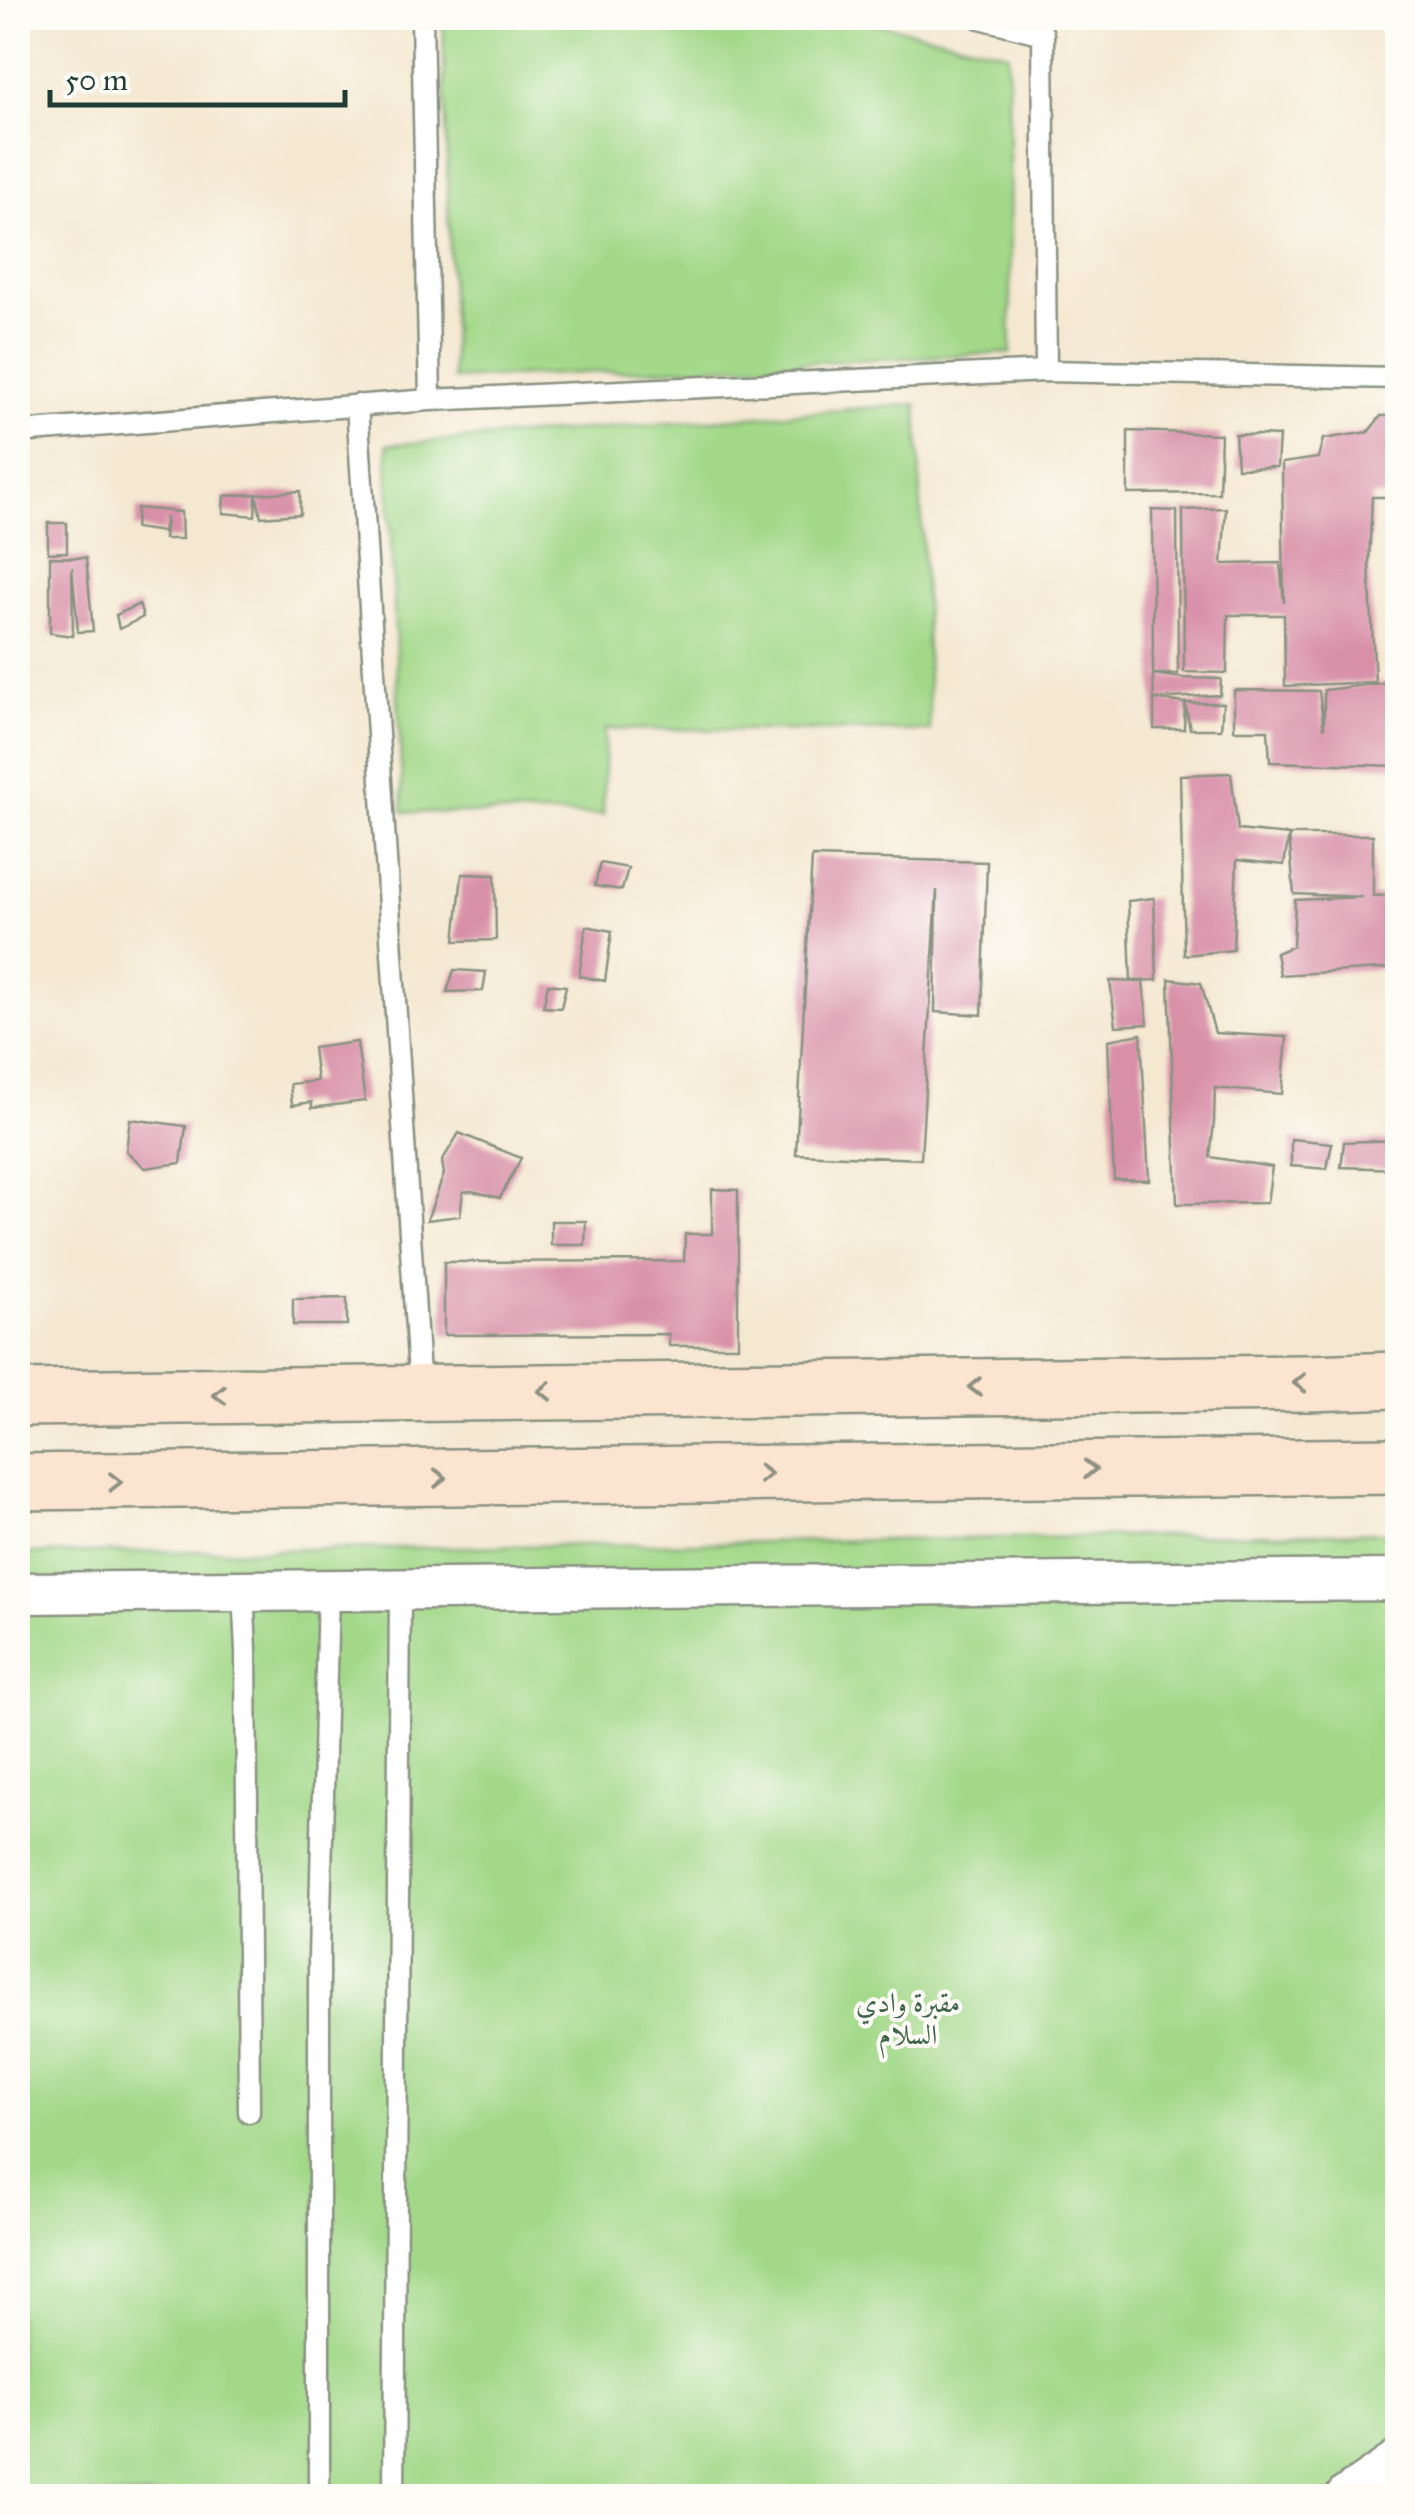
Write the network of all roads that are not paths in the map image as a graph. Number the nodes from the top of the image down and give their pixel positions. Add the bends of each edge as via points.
1 (422, 18) edge
2 (980, 18) edge
3 (1046, 371) junction
4 (1398, 378) edge
5 (430, 400) junction
6 (357, 405) junction
7 (18, 432) edge
8 (1398, 1380) edge
9 (647, 1390) junction
10 (364, 1393) junction
11 (420, 1393) junction
12 (18, 1398) edge
13 (1398, 1466) edge
14 (652, 1476) junction
15 (368, 1480) junction
16 (18, 1482) edge
17 (1398, 1580) edge
18 (400, 1589) junction
19 (243, 1590) junction
20 (328, 1590) junction
21 (18, 1592) edge
22 (248, 2112) dead end
23 (1398, 2460) edge
24 (319, 2496) edge
25 (394, 2496) edge
26 (1347, 2496) edge

1 - 5 lane
2 - 3 lane via 1043,34
3 - 4 lane
3 - 5 lane
5 - 6 lane
6 - 7 lane
6 - 11 lane
8 -> 9 main road
9 -> 11 main road
9 - 14 main road via 630,1401 617,1434 632,1465
10 - 11 main road
10 -> 12 main road
10 - 15 main road via 385,1405 398,1438 395,1455
14 -> 13 main road
15 -> 14 main road
16 -> 15 main road
17 - 18 street
18 - 20 street
18 - 25 lane
19 - 20 street
19 - 21 street
19 - 22 lane
20 - 24 lane via 318,1958
23 - 26 street

